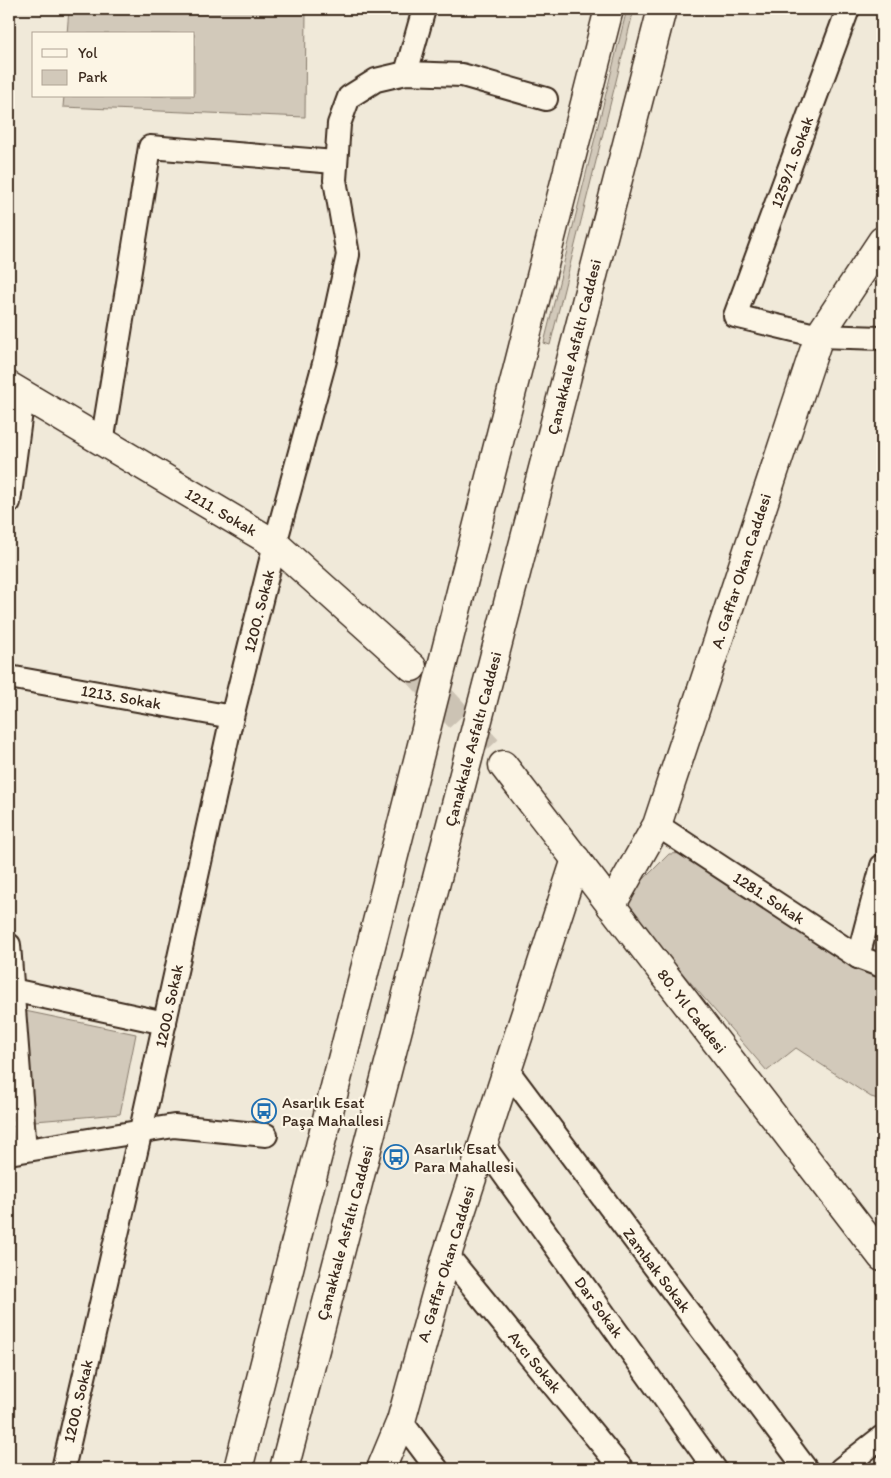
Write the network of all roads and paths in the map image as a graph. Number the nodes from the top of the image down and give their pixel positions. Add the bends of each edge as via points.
1 (424, 9) edge
2 (608, 9) edge
3 (662, 9) edge
4 (848, 9) edge
5 (406, 73) junction
6 (546, 99) dead end
7 (335, 162) junction
8 (882, 241) edge
9 (819, 336) junction
10 (882, 338) edge
11 (16, 391) edge
12 (102, 443) junction
13 (9, 502) edge
14 (276, 544) junction
15 (412, 666) tunnel mouth
16 (9, 677) edge
17 (232, 717) junction
18 (503, 764) tunnel mouth
19 (657, 825) junction
20 (576, 859) junction
21 (882, 866) edge
22 (612, 906) junction
23 (9, 945) edge
24 (858, 957) junction
25 (882, 966) edge
26 (12, 990) junction
27 (165, 1023) junction
28 (508, 1071) junction
29 (141, 1130) junction
30 (266, 1135) dead end
31 (483, 1145) junction
32 (17, 1151) edge
33 (447, 1255) junction
34 (882, 1257) edge
35 (401, 1421) junction
36 (882, 1437) edge
37 (63, 1469) edge
38 (238, 1469) edge
39 (284, 1469) edge
40 (381, 1469) edge
41 (437, 1469) edge
42 (622, 1469) edge
43 (715, 1469) edge
44 (806, 1469) edge
45 (841, 1469) edge

1 - 5 street
2 - 38 main road
3 - 39 main road, Çanakkale Asfaltı Caddesi
4 - 9 street, 1259/1. Sokak via 735,316
5 - 6 street, 1200. Sokak via 462,75
5 - 7 street, 1200. Sokak via 376,80 349,97 339,124
7 - 12 street via 150,147
7 - 14 street, 1200. Sokak via 348,255 325,360
8 - 9 main road, A. Gaffar Okan Caddesi
9 - 10 street
9 - 19 main road, A. Gaffar Okan Caddesi
11 - 12 main road, 1211. Sokak
11 - 13 street
12 - 14 main road, 1211. Sokak
14 - 15 main road, 1211. Sokak
14 - 17 street, 1200. Sokak
16 - 17 street, 1213. Sokak
17 - 27 street, 1200. Sokak
18 - 20 main road, 80. Yıl Caddesi
19 - 22 main road, A. Gaffar Okan Caddesi
19 - 24 street, 1281. Sokak
20 - 22 main road, 80. Yıl Caddesi
20 - 28 main road, A. Gaffar Okan Caddesi
21 - 24 street
22 - 34 main road, 80. Yıl Caddesi
23 - 26 street
24 - 25 street, 1281. Sokak
26 - 27 street
26 - 32 street
27 - 29 street, 1200. Sokak
28 - 31 main road, A. Gaffar Okan Caddesi
28 - 44 street, Zambak Sokak
29 - 30 street via 174,1126
29 - 32 street
29 - 37 street, 1200. Sokak
31 - 33 main road, A. Gaffar Okan Caddesi
31 - 43 street, Dar Sokak
33 - 35 main road, A. Gaffar Okan Caddesi
33 - 42 street, Avcı Sokak
35 - 40 main road, A. Gaffar Okan Caddesi
35 - 41 street
36 - 45 street

